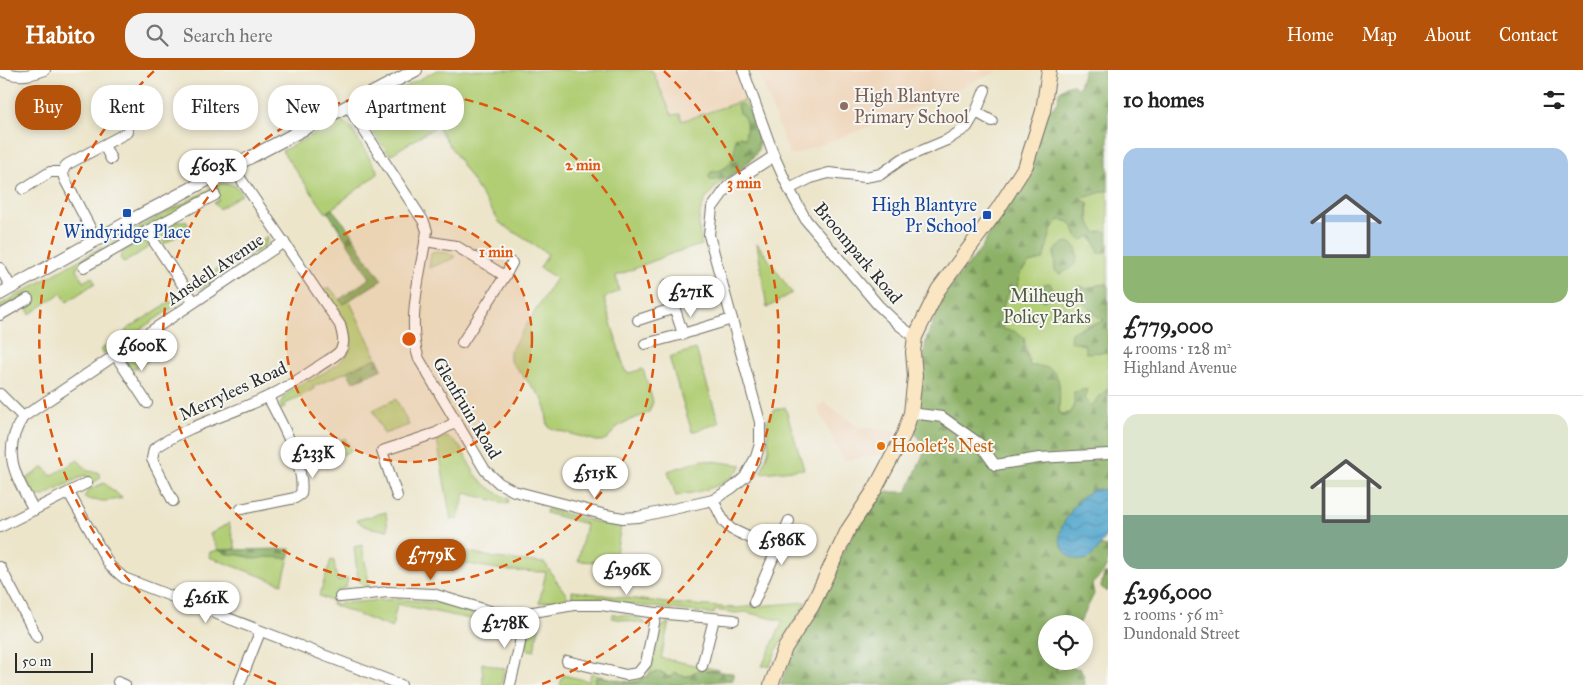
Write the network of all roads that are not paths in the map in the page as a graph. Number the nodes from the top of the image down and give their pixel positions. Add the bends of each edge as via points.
1 (0, 70) edge
2 (45, 70) edge
3 (416, 70) edge
4 (743, 70) edge
5 (1049, 70) edge
6 (399, 74) edge
7 (381, 85) edge
8 (985, 90) dead end
9 (348, 106) edge
10 (976, 112) junction
11 (992, 121) dead end
12 (364, 130) edge
13 (128, 132) dead end
14 (104, 145) junction
15 (774, 156) junction
16 (111, 159) dead end
17 (232, 166) junction
18 (63, 172) junction
19 (22, 189) dead end
20 (789, 189) junction
21 (214, 195) dead end
22 (148, 231) junction
23 (96, 239) junction
24 (425, 241) junction
25 (284, 242) junction
26 (512, 263) dead end
27 (84, 267) dead end
28 (0, 268) edge
29 (505, 276) junction
30 (667, 285) dead end
31 (6, 291) edge
32 (28, 299) dead end
33 (194, 302) junction
34 (675, 308) junction
35 (0, 315) edge
36 (732, 319) junction
37 (638, 320) dead end
38 (682, 334) junction
39 (915, 337) junction
40 (462, 343) dead end
41 (645, 344) dead end
42 (116, 356) junction
43 (0, 394) edge
44 (268, 397) junction
45 (147, 403) dead end
46 (911, 413) junction
47 (24, 417) junction
48 (456, 422) junction
49 (1108, 454) edge
50 (87, 483) dead end
51 (69, 493) junction
52 (397, 496) dead end
53 (713, 500) junction
54 (173, 501) dead end
55 (241, 509) dead end
56 (34, 510) junction
57 (789, 521) dead end
58 (0, 527) edge
59 (776, 550) junction
60 (0, 567) edge
61 (340, 597) dead end
62 (754, 602) dead end
63 (656, 613) junction
64 (522, 614) junction
65 (714, 619) junction
66 (734, 620) dead end
67 (260, 632) junction
68 (37, 637) dead end
69 (567, 661) dead end
70 (702, 666) dead end
71 (239, 685) edge
72 (401, 685) edge
73 (510, 685) edge
74 (771, 685) edge

1 - 2 street via 24,76
3 - 6 street
4 - 15 street, Broompark Road
5 - 39 main road via 1043,111 1026,164 998,209 938,290
6 - 7 street
8 - 10 street
9 - 17 street
10 - 11 street
10 - 20 street via 967,127 947,140 902,159 881,174 865,177 829,173
12 - 24 street, Glenfruin Road via 421,215 427,231
13 - 14 street
14 - 16 street
14 - 18 street via 64,166
15 - 20 street, Broompark Road
15 - 36 street, Glenfruin Road via 728,186 712,208 709,235
17 - 23 street
17 - 25 street, Merrylees Road
18 - 19 street via 50,172
18 - 23 street
20 - 39 street, Broompark Road via 812,228 878,305
21 - 22 street
22 - 27 street
22 - 33 street
23 - 31 street
24 - 29 street via 456,246
24 - 48 street, Glenfruin Road via 415,311 415,347
25 - 33 street, Ansdell Avenue
25 - 44 street, Merrylees Road via 340,325 343,336 340,351
26 - 29 street
28 - 31 street
29 - 40 street
30 - 34 street
32 - 35 street
33 - 42 street, Ansdell Avenue
34 - 37 street
34 - 38 street
36 - 38 street
36 - 53 street, Glenfruin Road via 760,422 760,444 745,477
38 - 41 street
39 - 46 main road
42 - 45 street
42 - 47 street, Ansdell Avenue
43 - 47 street
44 - 54 street, Merrylees Road via 212,418 154,449 152,459
44 - 55 street via 294,448 301,494
46 - 49 street via 942,417 980,444 995,465 1039,458
46 - 74 main road via 895,454 855,517 815,601 786,648
47 - 56 street, Ansdell Avenue via 12,440 11,455 16,476
48 - 52 street via 436,433 382,452
48 - 53 street, Glenfruin Road via 485,470 514,491 623,518
50 - 51 street
51 - 56 street
51 - 67 street via 110,566 124,578
53 - 59 street via 731,529
56 - 58 street
57 - 59 street
59 - 62 street
60 - 68 street
61 - 64 street via 388,592 432,594 493,612
63 - 64 street via 588,604
63 - 65 street
63 - 69 street via 646,663 638,673 626,675
64 - 73 street
65 - 66 street
65 - 70 street
67 - 71 street
67 - 72 street

